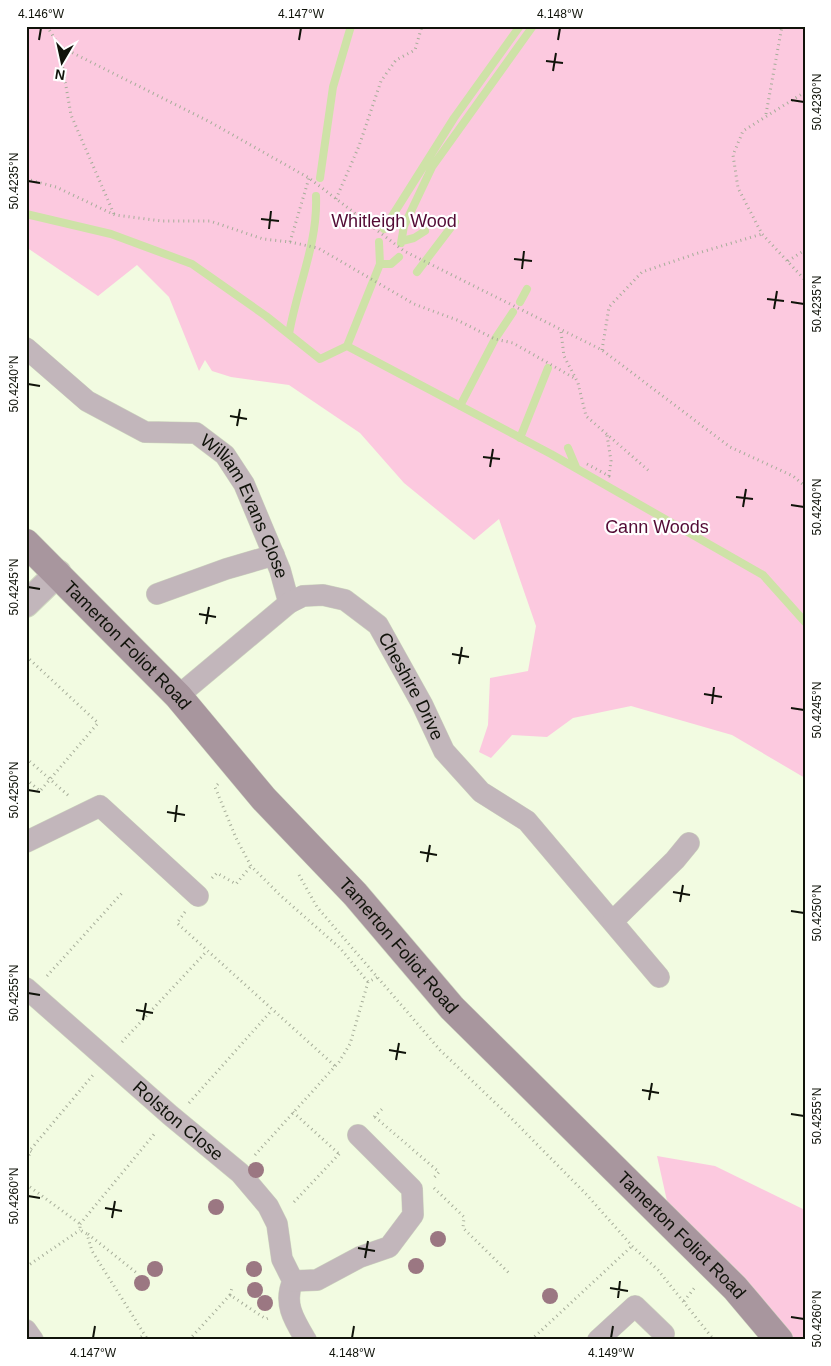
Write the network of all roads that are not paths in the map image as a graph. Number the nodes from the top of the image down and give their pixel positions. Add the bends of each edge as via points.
1 (26, 348) edge
2 (26, 543) edge
3 (274, 555) junction
4 (58, 573) junction
5 (157, 594) dead end
6 (289, 603) junction
7 (26, 604) edge
8 (178, 696) junction
9 (26, 842) edge
10 (689, 843) dead end
11 (198, 896) dead end
12 (613, 921) junction
13 (659, 977) dead end
14 (26, 989) edge
15 (358, 1135) dead end
16 (293, 1280) junction
17 (26, 1330) edge
18 (664, 1334) dead end
19 (33, 1340) edge
20 (306, 1340) edge
21 (598, 1340) edge
22 (779, 1340) edge

1 - 3 street, William Evans Close via 86,402 145,432 196,433 225,454 244,484
2 - 4 main road, Tamerton Foliot Road
3 - 5 street
3 - 6 street, William Evans Close
4 - 7 street
4 - 8 main road, Tamerton Foliot Road
6 - 8 street, Cheshire Drive
6 - 12 street, Cheshire Drive via 303,596 323,595 345,600 378,625 444,751 481,792 527,821
8 - 22 main road, Tamerton Foliot Road via 235,766 355,894 452,1008 735,1288
9 - 11 street via 100,806
10 - 12 street
12 - 13 street, Cheshire Drive
14 - 16 street, Rolston Close via 240,1173 268,1206 277,1224 282,1258
15 - 16 street via 412,1190 413,1215 389,1247 360,1257 317,1280
16 - 20 street via 288,1290 290,1314
17 - 19 street
18 - 21 street via 635,1306

